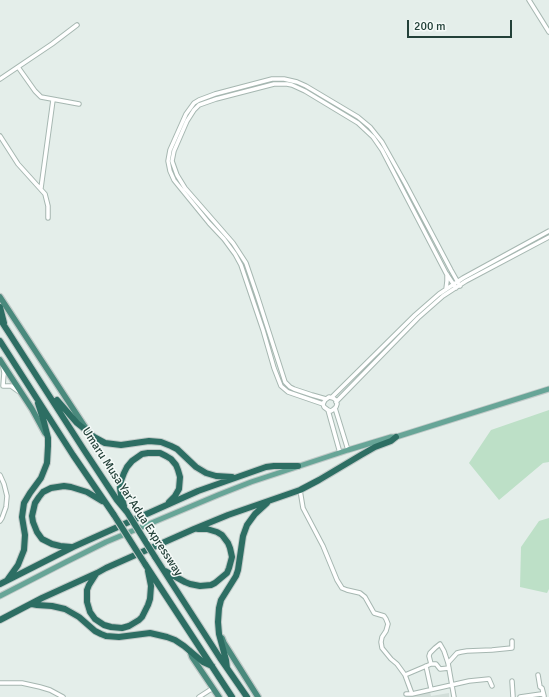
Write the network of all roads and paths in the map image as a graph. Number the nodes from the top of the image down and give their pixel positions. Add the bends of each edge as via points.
1 (529, 0) edge
2 (77, 25) dead end
3 (549, 32) edge
4 (18, 67) junction
5 (0, 79) edge
6 (53, 100) junction
7 (79, 104) dead end
8 (0, 136) edge
9 (175, 169) junction
10 (170, 171) junction
11 (41, 188) junction
12 (48, 218) dead end
13 (549, 231) edge
14 (549, 237) edge
15 (446, 273) junction
16 (453, 274) junction
17 (462, 278) junction
18 (457, 281) junction
19 (453, 284) junction
20 (460, 286) junction
21 (456, 288) junction
22 (446, 289) junction
23 (258, 296) junction
24 (0, 297) edge
25 (253, 297) junction
26 (0, 307) edge
27 (0, 319) edge
28 (5, 327) junction
29 (268, 329) junction
30 (263, 330) junction
31 (0, 341) edge
32 (1, 362) edge
33 (280, 366) junction
34 (364, 366) junction
35 (274, 368) junction
36 (367, 369) junction
37 (1, 387) edge
38 (46, 389) junction
39 (549, 389) edge
40 (21, 393) junction
41 (332, 397) junction
42 (37, 398) junction
43 (326, 398) junction
44 (336, 402) junction
45 (323, 404) junction
46 (335, 408) junction
47 (328, 410) junction
48 (87, 431) junction
49 (396, 437) junction
50 (48, 446) junction
51 (348, 450) junction
52 (340, 452) junction
53 (298, 466) junction
54 (0, 475) edge
55 (238, 477) junction
56 (300, 490) junction
57 (104, 502) junction
58 (268, 502) junction
59 (167, 504) junction
60 (125, 510) junction
61 (0, 521) edge
62 (194, 529) junction
63 (73, 547) junction
64 (146, 566) junction
65 (163, 570) junction
66 (97, 573) junction
67 (7, 580) junction
68 (0, 584) edge
69 (0, 596) edge
70 (32, 604) junction
71 (0, 620) edge
72 (219, 630) junction
73 (512, 641) dead end
74 (190, 651) junction
75 (448, 663) junction
76 (431, 664) junction
77 (212, 666) junction
78 (426, 666) junction
79 (227, 668) junction
80 (449, 668) junction
81 (405, 675) junction
82 (538, 675) dead end
83 (512, 681) dead end
84 (0, 683) edge
85 (453, 685) junction
86 (492, 686) dead end
87 (212, 688) junction
88 (431, 690) junction
89 (406, 694) dead end
90 (412, 694) junction
91 (544, 696) edge
92 (63, 697) edge
93 (199, 697) edge
94 (219, 697) edge
95 (232, 697) edge
96 (247, 697) edge
97 (258, 697) edge
98 (454, 697) edge
99 (513, 697) edge
100 (520, 697) edge

1 - 3 street
2 - 4 street
4 - 5 street
4 - 6 street via 39,96
6 - 7 street
6 - 11 street
8 - 11 street via 18,164
9 - 10 street
9 - 15 street via 172,161 174,151 187,121 199,105 274,84 292,85 353,120 373,137
9 - 23 street via 186,188 238,250 246,263
10 - 16 street via 170,150 186,114 194,103 215,94 272,79 298,82 358,117 376,134
10 - 25 street via 174,180 239,259
11 - 12 street via 48,200
13 - 17 street
14 - 20 street
15 - 19 street
15 - 22 street
16 - 17 street
16 - 18 street
17 - 18 street
18 - 19 street
18 - 20 street
19 - 21 street
19 - 22 street
20 - 21 street
21 - 36 street via 418,318
22 - 34 street via 415,315
23 - 25 street
23 - 29 street
24 - 48 highway, Umaru Musa Yar'Adua Expressway
25 - 30 street
26 - 28 highway
27 - 28 highway, Umaru Musa Yar'Adua Expressway
28 - 38 highway, Umaru Musa Yar'Adua Expressway
29 - 30 street
29 - 33 street
30 - 35 street
31 - 42 highway, Umaru Musa Yar'Adua Expressway
32 - 37 street via 4,373
32 - 40 highway
33 - 35 street
33 - 43 street via 285,382 290,387
34 - 36 street
34 - 41 street
35 - 45 street via 281,386 286,390
36 - 44 street
37 - 40 street via 10,386
38 - 48 highway
38 - 60 highway, Umaru Musa Yar'Adua Expressway
39 - 49 main road
40 - 50 highway via 43,430
41 - 43 street
41 - 44 street
42 - 50 highway
42 - 57 highway, Umaru Musa Yar'Adua Expressway
43 - 45 street
44 - 46 street
45 - 47 street
46 - 47 street
46 - 51 street
47 - 52 street
48 - 55 highway via 105,443 115,445 149,441 166,443 206,473 221,477
49 - 51 main road
49 - 56 highway
50 - 67 highway via 44,471 27,498 23,510 25,543 22,557
51 - 52 main road
52 - 53 main road
53 - 55 highway via 266,467
53 - 69 main road via 218,495 133,531
54 - 61 street via 7,496 6,507
55 - 59 highway
56 - 58 highway
56 - 81 street via 303,508 342,588 360,593 374,613 384,616 388,624 382,637 382,648
57 - 63 highway via 86,492 64,486 44,492 35,503 33,522 36,532 42,539 52,544
57 - 64 highway, Umaru Musa Yar'Adua Expressway, bridge
58 - 62 highway
58 - 72 highway via 254,514 245,531 236,576 218,608
59 - 60 highway via 179,489 178,470 166,456 148,453 132,461 124,473 120,488
59 - 63 highway
60 - 65 highway, Umaru Musa Yar'Adua Expressway, bridge
62 - 65 highway via 212,530 222,535 232,557 227,573 211,585 200,586 185,582
62 - 66 highway
63 - 67 highway
64 - 66 highway via 151,586 146,611 139,620 122,628 99,622 88,608 87,590
64 - 77 highway, Umaru Musa Yar'Adua Expressway
65 - 79 highway, Umaru Musa Yar'Adua Expressway
66 - 70 highway
67 - 68 highway
70 - 71 highway
70 - 74 highway via 65,609 106,636 156,634 175,640
72 - 79 highway
72 - 97 highway via 224,643
73 - 75 street via 512,648 461,652
74 - 77 highway
74 - 87 highway
75 - 76 street via 440,644 430,653
75 - 80 street
76 - 78 street
76 - 80 street
77 - 95 highway, Umaru Musa Yar'Adua Expressway
78 - 81 street
78 - 88 street
79 - 96 highway, Umaru Musa Yar'Adua Expressway
80 - 85 street
81 - 90 street
82 - 91 street
83 - 99 street
84 - 92 street via 22,683 50,690
85 - 86 street via 489,679
85 - 88 street
85 - 98 street
87 - 93 street
87 - 94 highway
88 - 90 street
89 - 90 street
91 - 100 street via 541,694

